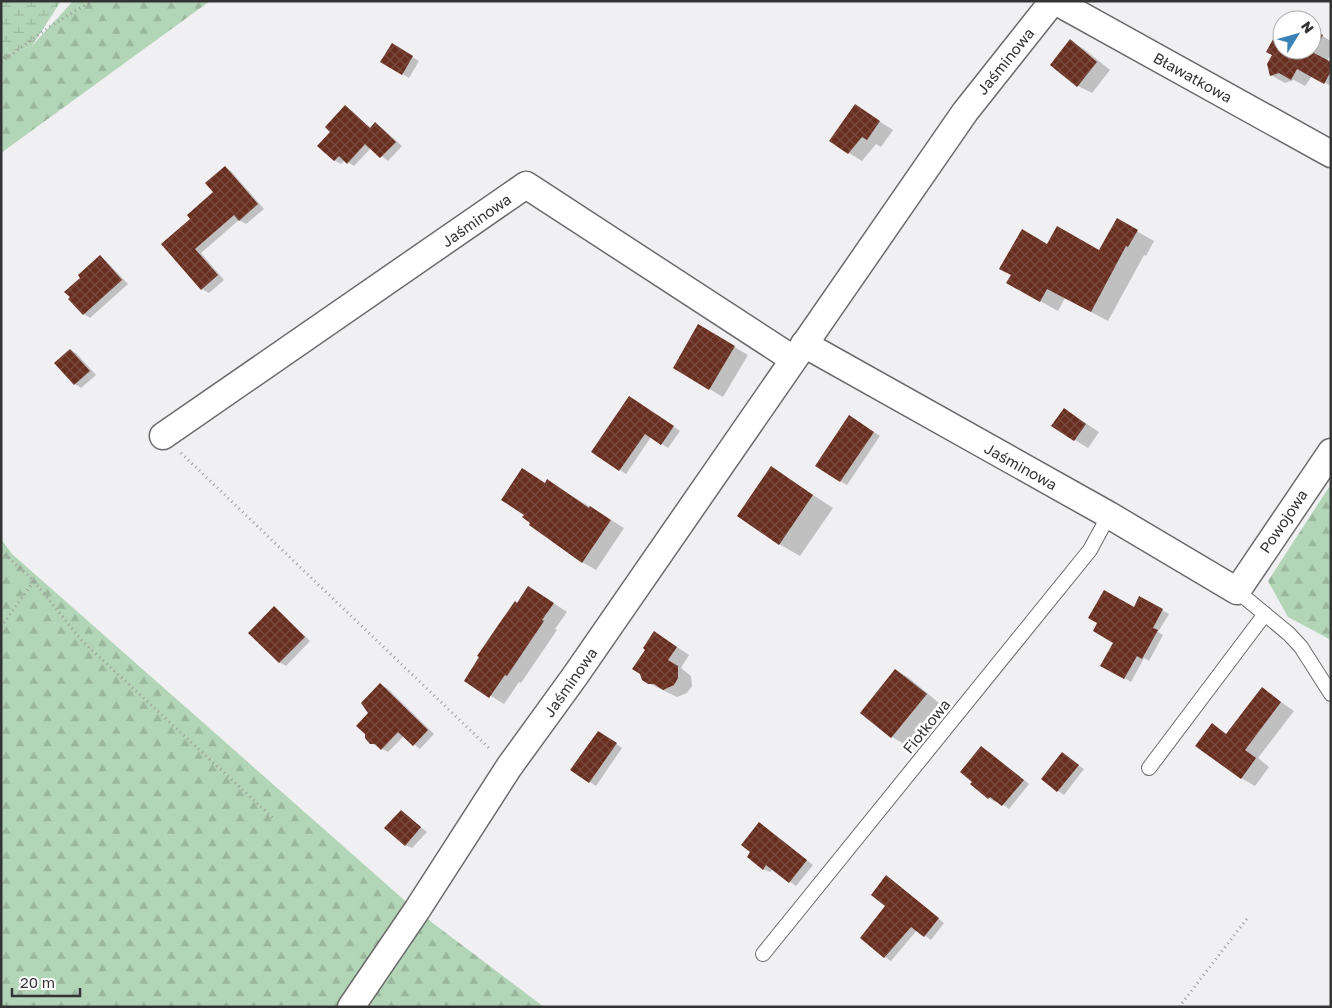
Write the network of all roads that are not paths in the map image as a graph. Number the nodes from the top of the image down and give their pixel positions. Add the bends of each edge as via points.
1 (1054, 1) edge
2 (1331, 154) edge
3 (799, 351) junction
4 (163, 436) road end
5 (1331, 452) edge
6 (1109, 515) junction
7 (1236, 591) junction
8 (1265, 614) junction
9 (1331, 694) edge
10 (1149, 768) dead end
11 (763, 954) dead end
12 (351, 1007) edge

1 - 2 street, Bławatkowa
1 - 3 street, Jaśminowa via 965,112
3 - 4 street, Jaśminowa via 526,185
3 - 6 street, Jaśminowa
3 - 12 street, Jaśminowa via 509,767
5 - 7 street, Powojowa
6 - 7 street, Jaśminowa
6 - 11 lane, Fiołkowa via 1090,550
7 - 8 lane
8 - 9 lane via 1301,647
8 - 10 lane

